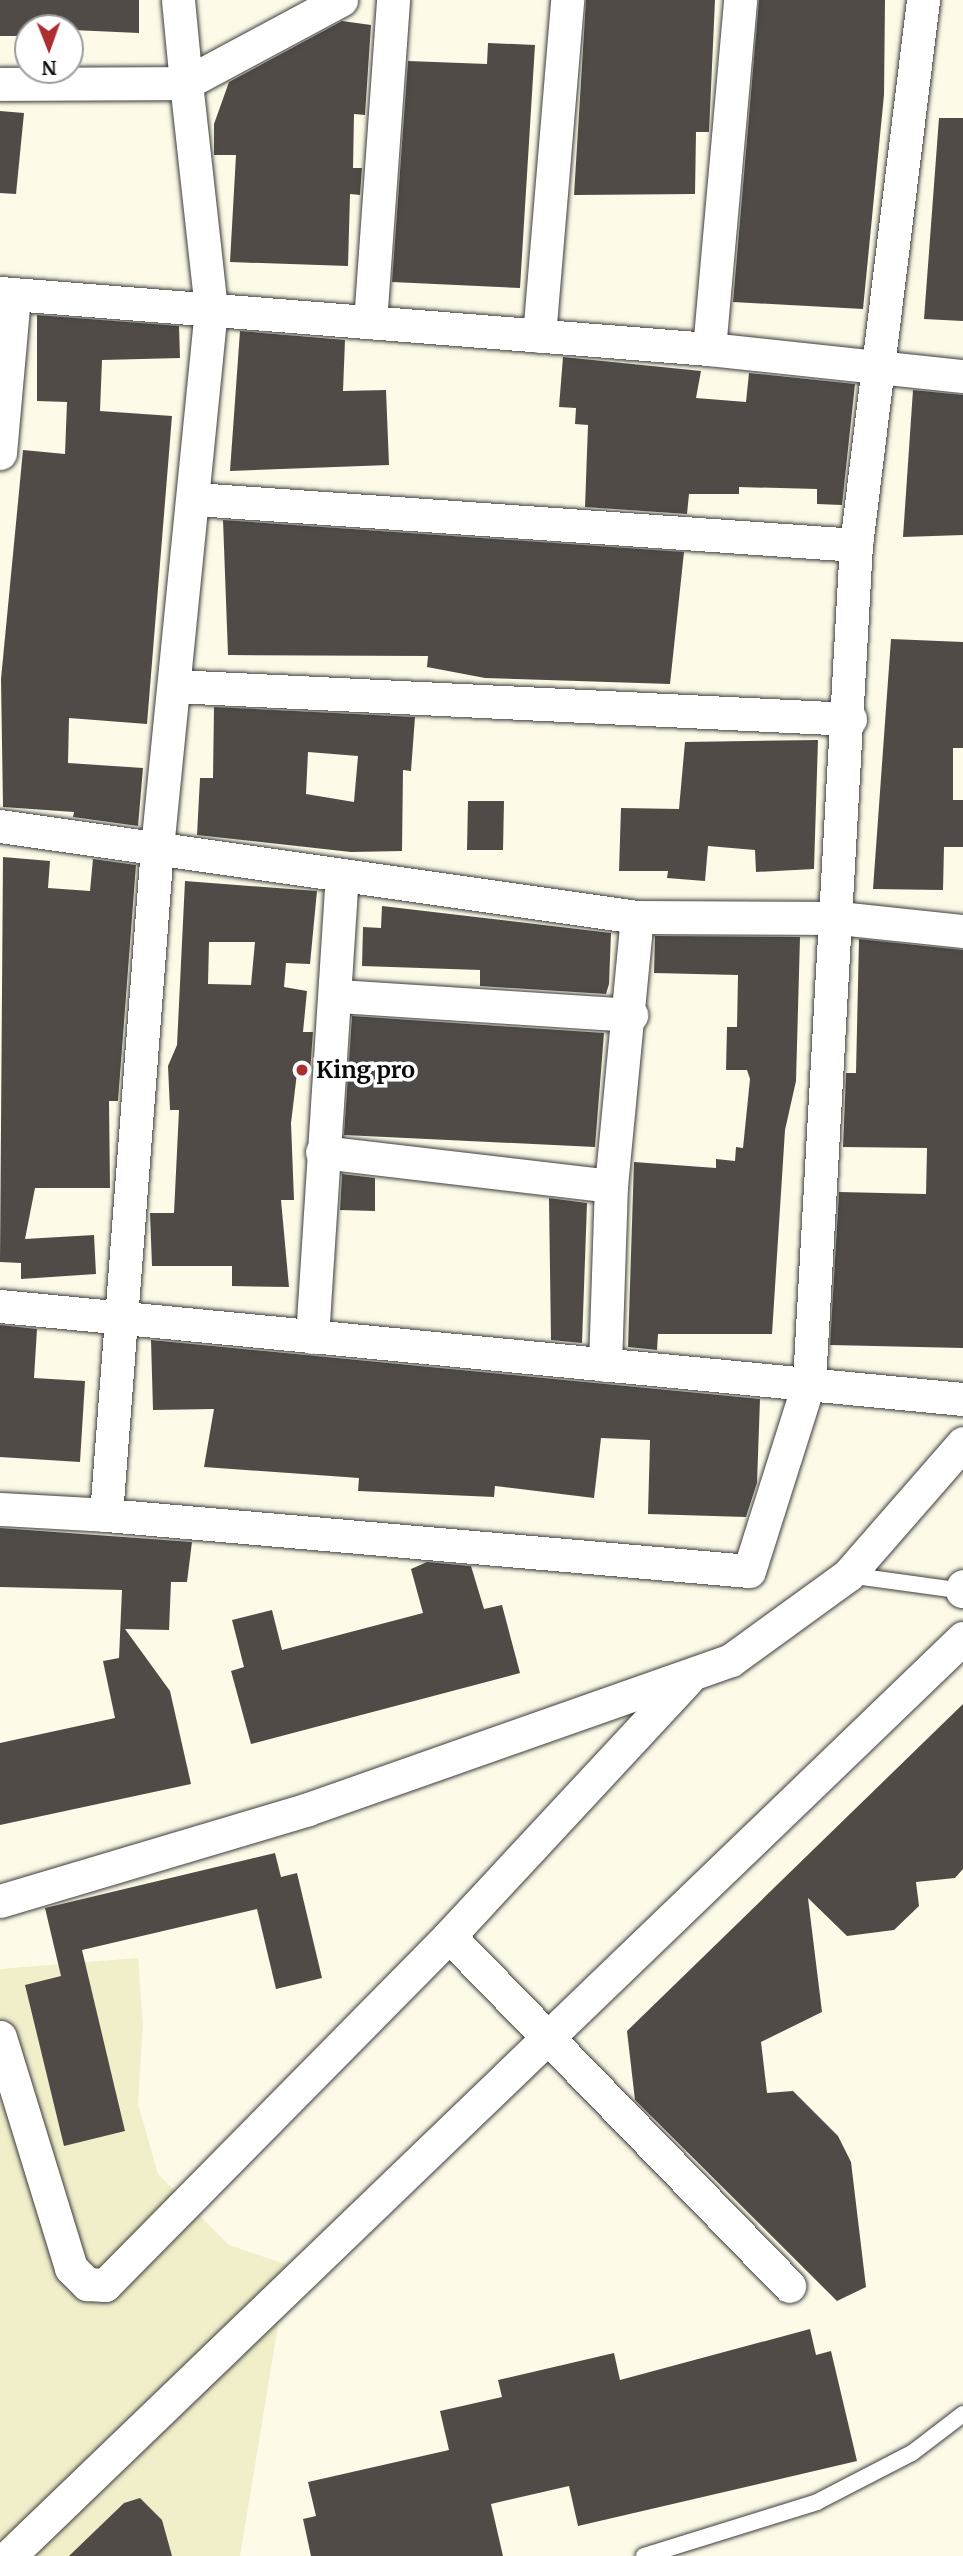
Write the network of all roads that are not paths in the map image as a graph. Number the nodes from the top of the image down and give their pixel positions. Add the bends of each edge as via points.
1 (178, 0) edge
2 (341, 0) edge
3 (393, 0) edge
4 (567, 0) edge
5 (740, 0) edge
6 (923, 0) edge
7 (186, 83) junction
8 (0, 84) edge
9 (7, 294) edge
10 (211, 309) junction
11 (370, 322) junction
12 (539, 336) junction
13 (709, 349) junction
14 (883, 364) junction
15 (963, 376) edge
16 (0, 453) edge
17 (195, 499) junction
18 (856, 545) junction
19 (174, 685) junction
20 (850, 719) junction
21 (0, 826) edge
22 (157, 848) junction
23 (342, 878) junction
24 (637, 916) junction
25 (839, 918) junction
26 (963, 931) edge
27 (339, 996) junction
28 (631, 1015) junction
29 (322, 1152) junction
30 (611, 1186) junction
31 (0, 1306) edge
32 (121, 1319) junction
33 (312, 1337) junction
34 (605, 1365) junction
35 (809, 1382) junction
36 (963, 1399) edge
37 (963, 1443) edge
38 (0, 1509) edge
39 (106, 1515) junction
40 (848, 1576) junction
41 (963, 1589) edge
42 (963, 1638) edge
43 (687, 1680) junction
44 (0, 1901) edge
45 (449, 1936) junction
46 (0, 2037) edge
47 (549, 2038) junction
48 (789, 2286) dead end
49 (963, 2414) edge
50 (9, 2556) edge
51 (644, 2556) edge

1 - 7 street
2 - 7 street
3 - 11 street
4 - 12 street
5 - 13 street
6 - 14 street
7 - 8 street
7 - 10 street
9 - 10 street
9 - 16 street
10 - 11 street
10 - 17 street
11 - 12 street
12 - 13 street
13 - 14 street
14 - 15 street
14 - 18 street
17 - 18 street
17 - 19 street
18 - 20 street
19 - 20 street
19 - 22 street
20 - 25 street
21 - 22 street
22 - 23 street
22 - 32 street
23 - 24 street
23 - 27 street
24 - 25 street
24 - 28 street
25 - 26 street
25 - 35 street
27 - 28 street
27 - 29 street
28 - 30 street
29 - 30 street
29 - 33 street
30 - 34 street
31 - 32 street
32 - 33 street
32 - 39 street
33 - 34 street
34 - 35 street
35 - 36 street
35 - 39 street via 749,1571
37 - 40 street
38 - 39 street
40 - 41 lane
40 - 43 street via 731,1660
42 - 47 street
43 - 44 street via 308,1809
43 - 45 street
45 - 46 street via 105,2285 87,2284 71,2268
45 - 47 street
47 - 48 street
47 - 50 street
49 - 51 lane via 912,2453 817,2502

